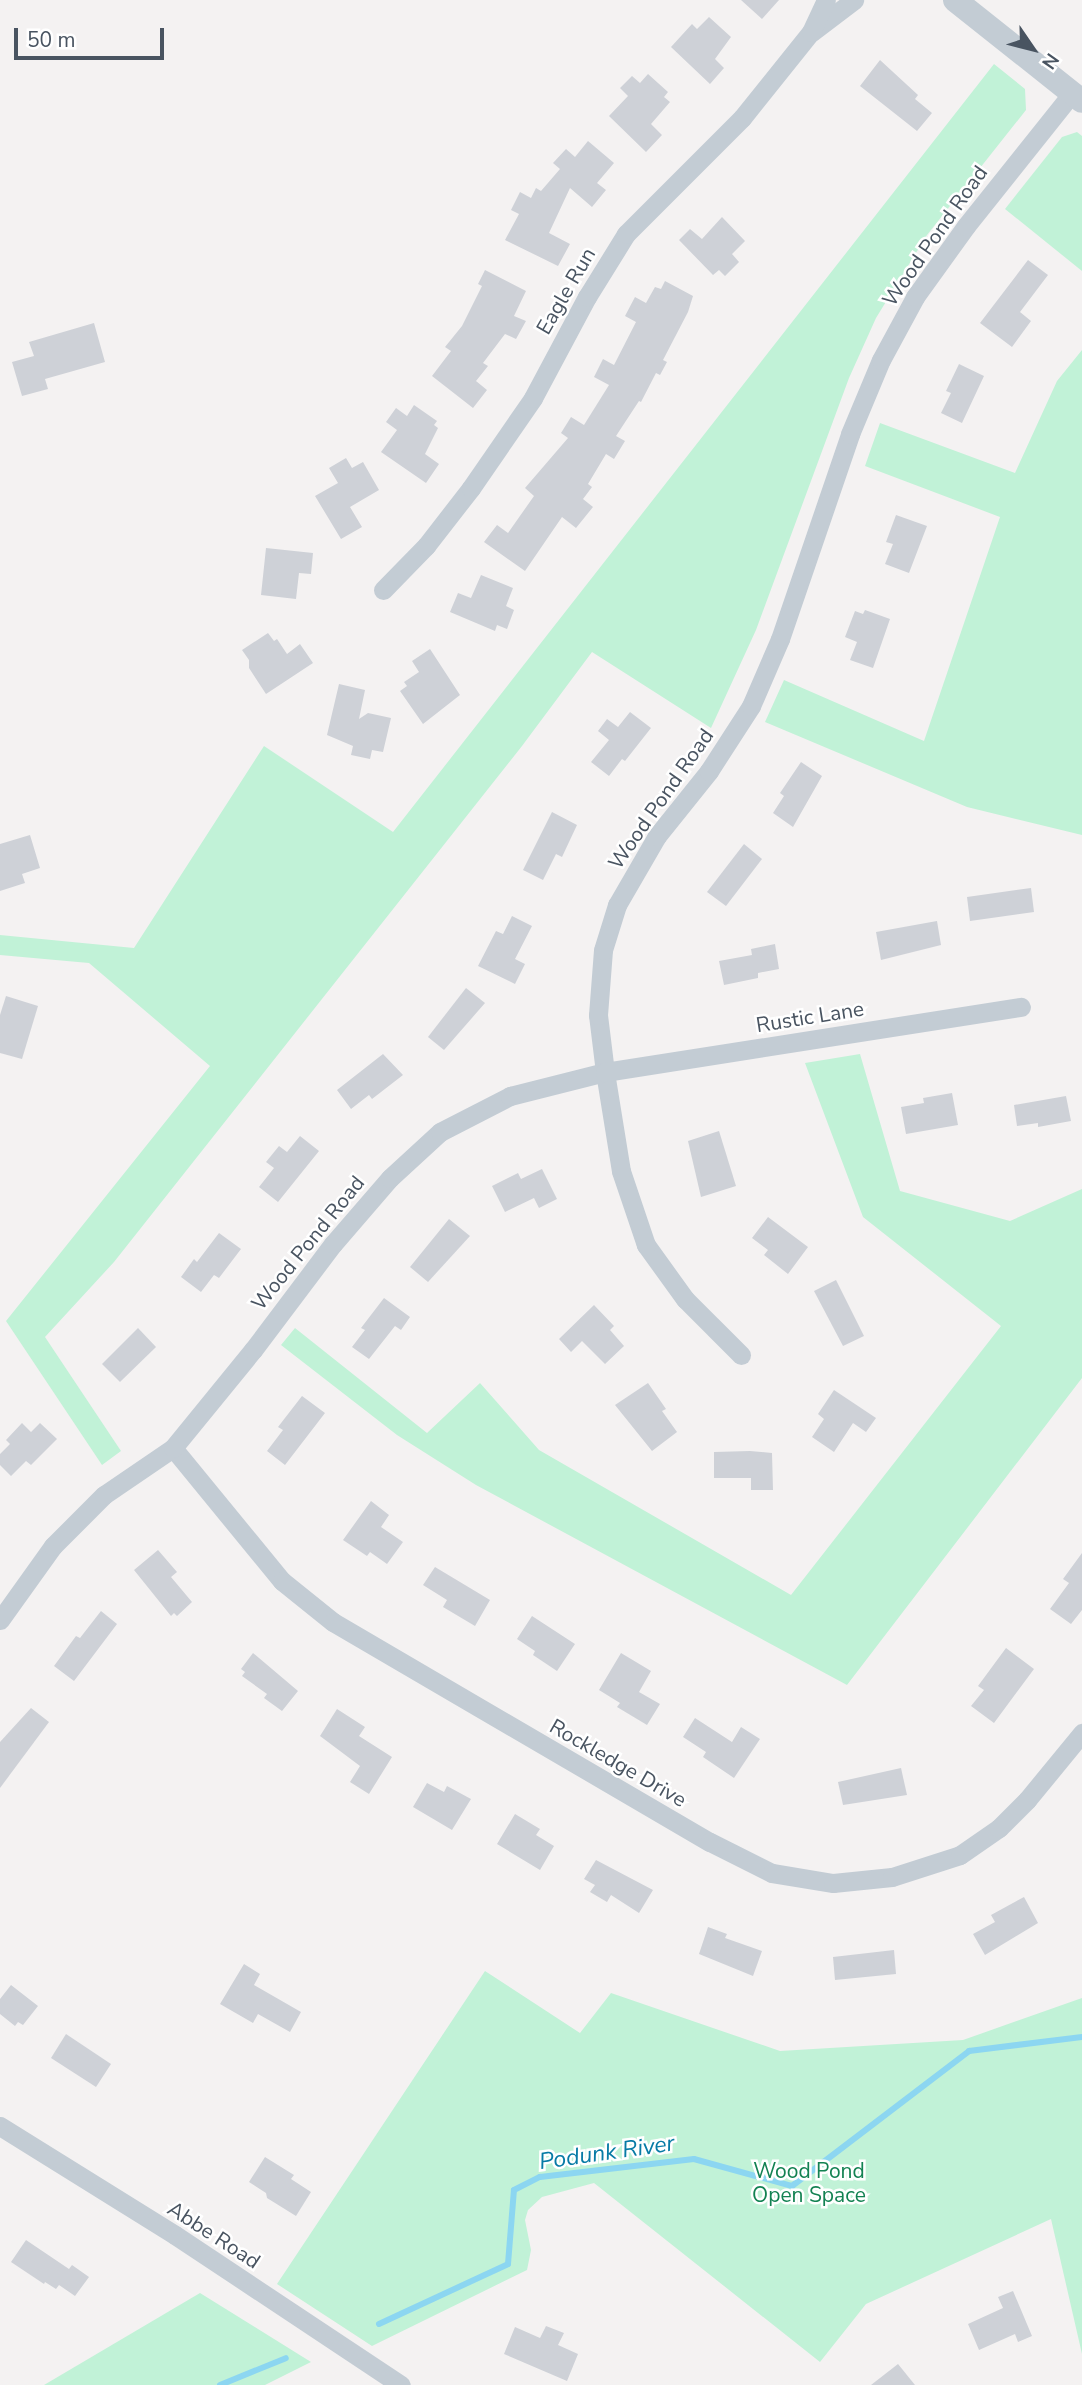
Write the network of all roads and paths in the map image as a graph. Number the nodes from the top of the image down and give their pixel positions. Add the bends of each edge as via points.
1 (826, 0) edge
2 (855, 0) edge
3 (955, 0) edge
4 (811, 32) junction
5 (1077, 97) edge
6 (383, 590) dead end
7 (1021, 1007) dead end
8 (605, 1072) junction
9 (741, 1355) dead end
10 (173, 1448) junction
11 (0, 1620) edge
12 (1082, 1733) edge
13 (0, 2126) edge
14 (401, 2385) edge

1 - 4 street, Eagle Run
2 - 4 street, Eagle Run
3 - 5 street
4 - 6 street, Eagle Run via 742,118 626,234 533,398 456,508
5 - 8 street, Wood Pond Road via 966,226 915,297 881,360 850,434 780,639 751,706 709,771 657,836 617,905 598,982
7 - 8 street, Rustic Lane
8 - 9 street via 621,1171 646,1245 685,1299
8 - 10 street, Wood Pond Road via 510,1096 440,1132 390,1178 333,1244
10 - 11 street, Wood Pond Road via 104,1495 62,1537
10 - 12 street, Rockledge Drive via 282,1581 333,1622 710,1842 772,1873 845,1882 892,1877 960,1855 999,1828
13 - 14 street, Abbe Road

